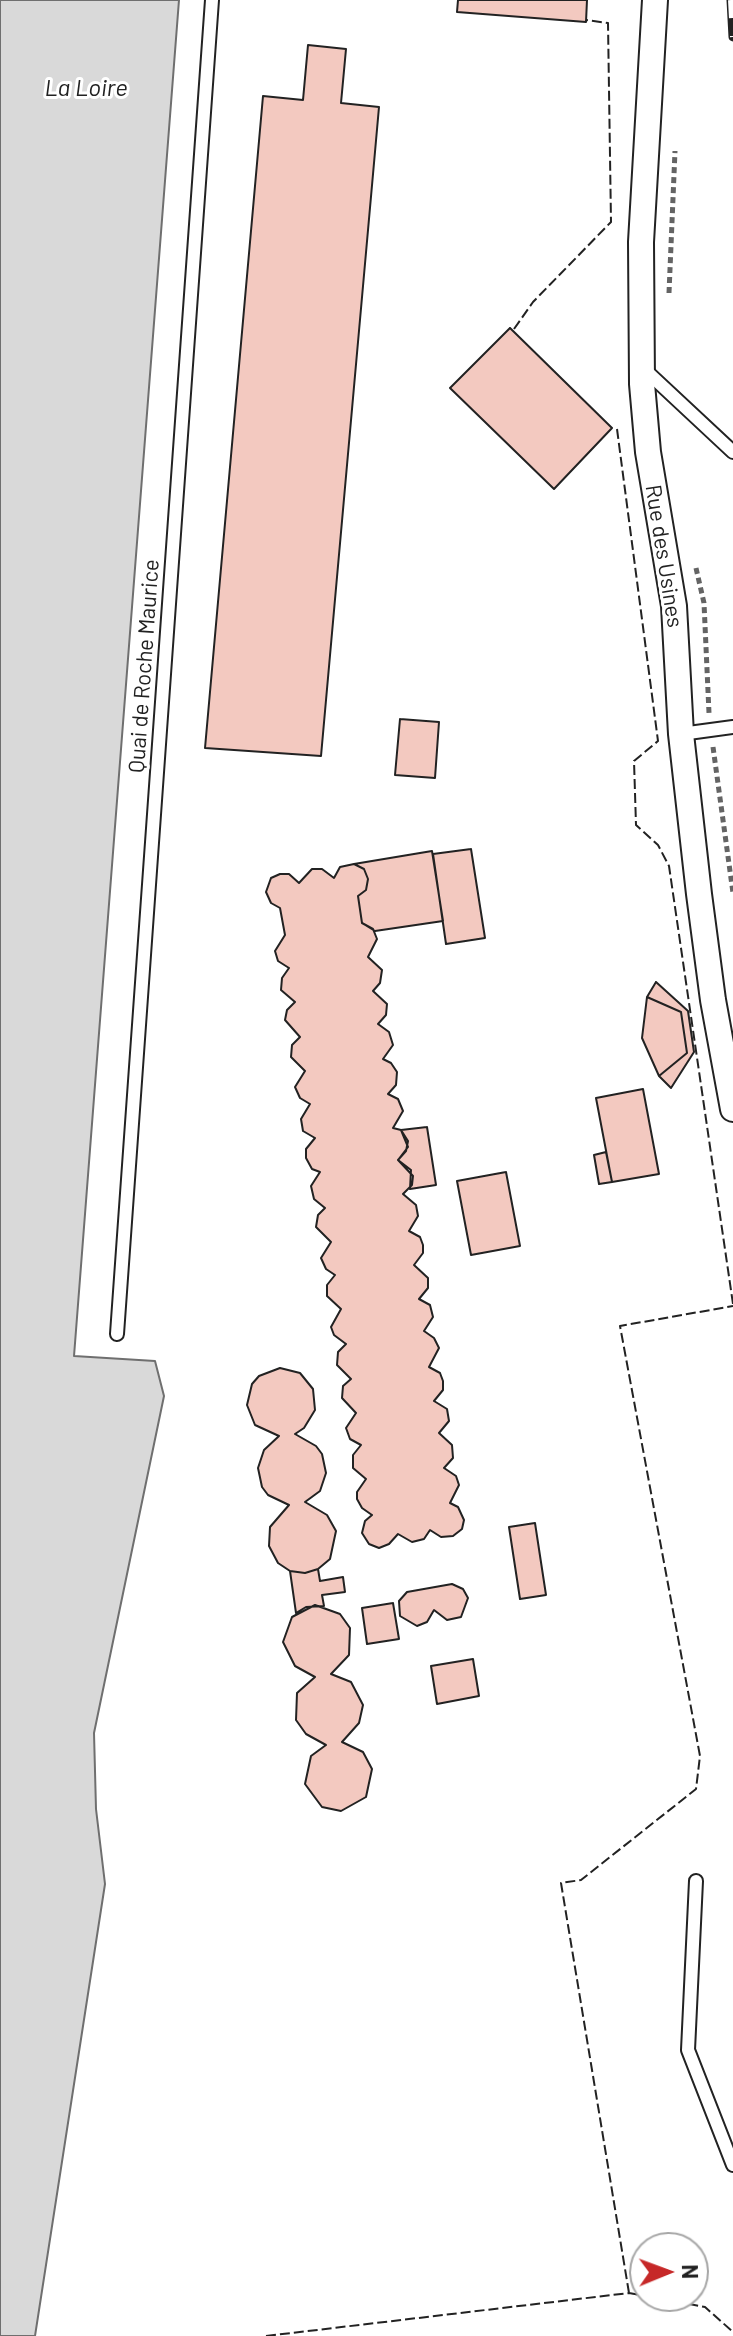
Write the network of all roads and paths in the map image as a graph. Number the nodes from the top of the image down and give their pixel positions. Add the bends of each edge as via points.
1 (212, 0) edge
2 (655, 0) edge
3 (640, 366) junction
4 (733, 452) edge
5 (733, 727) edge
6 (681, 734) junction
7 (733, 1109) edge
8 (117, 1334) dead end
9 (696, 1881) dead end
10 (733, 2165) edge

1 - 8 lane, Quai de Roche Maurice
2 - 3 street, Rue des Usines via 641,242
3 - 4 lane
3 - 6 street, Rue des Usines via 648,452 674,606
5 - 6 lane
6 - 7 street, Rue des Usines via 713,1000
9 - 10 lane via 688,2050

